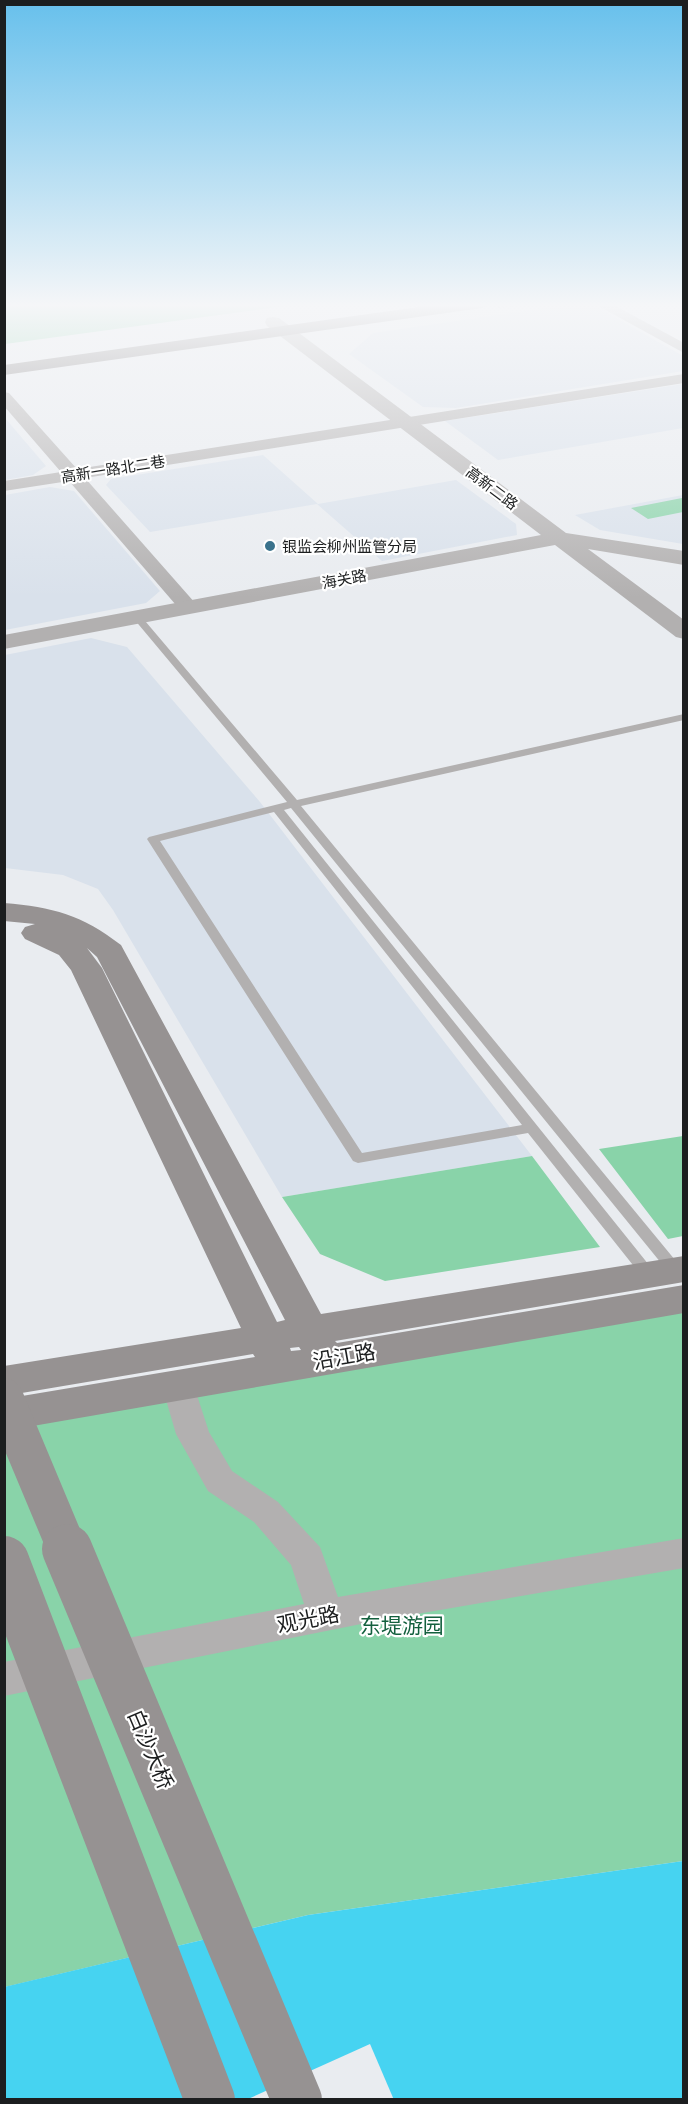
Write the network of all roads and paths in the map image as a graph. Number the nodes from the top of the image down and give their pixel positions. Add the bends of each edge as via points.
1 (9, 401) edge
2 (387, 401) edge
3 (538, 401) edge
4 (413, 421) junction
5 (75, 475) junction
6 (4, 486) edge
7 (558, 538) junction
8 (588, 543) junction
9 (684, 558) edge
10 (189, 608) junction
11 (684, 614) edge
12 (137, 617) junction
13 (684, 633) edge
14 (4, 642) edge
15 (684, 717) edge
16 (294, 804) junction
17 (277, 809) junction
18 (4, 912) edge
19 (4, 927) edge
20 (532, 1128) junction
21 (673, 1278) edge
22 (318, 1345) junction
23 (272, 1353) junction
24 (4, 1381) edge
25 (179, 1386) junction
26 (4, 1398) edge
27 (4, 1415) edge
28 (684, 1553) edge
29 (4, 1561) edge
30 (326, 1615) junction
31 (4, 1679) edge
32 (210, 2100) edge
33 (297, 2100) edge

1 - 5 street
2 - 4 street, 高新二路
3 - 4 street, 高新一路北二巷
4 - 5 street, 高新一路北二巷
4 - 7 street, 高新二路
4 - 8 street, 高新二路
5 - 6 street, 高新一路北二巷
5 - 10 street
7 - 8 street, 海关路
7 - 10 street, 海关路
7 - 13 street, 高新二路
8 - 9 street, 海关路
8 - 11 street, 高新二路
10 - 12 street, 海关路
12 - 14 street, 海关路
12 - 16 lane
15 - 16 lane
16 - 17 lane
16 - 21 lane
17 - 20 lane
17 - 20 lane via 153,839 358,1158
18 - 22 main road via 65,921 110,952
19 - 23 main road via 41,934 70,948 86,968
20 - 21 lane
21 - 22 main road, 沿江路
22 - 23 main road, 沿江路
23 - 24 main road, 沿江路
23 - 25 main road, 沿江路
25 - 27 main road, 沿江路
25 - 30 street via 193,1434 220,1482 266,1512 307,1558
26 - 33 main road, 白沙大桥, bridge
28 - 30 street, 观光路
29 - 32 main road, bridge
30 - 31 street, 观光路

